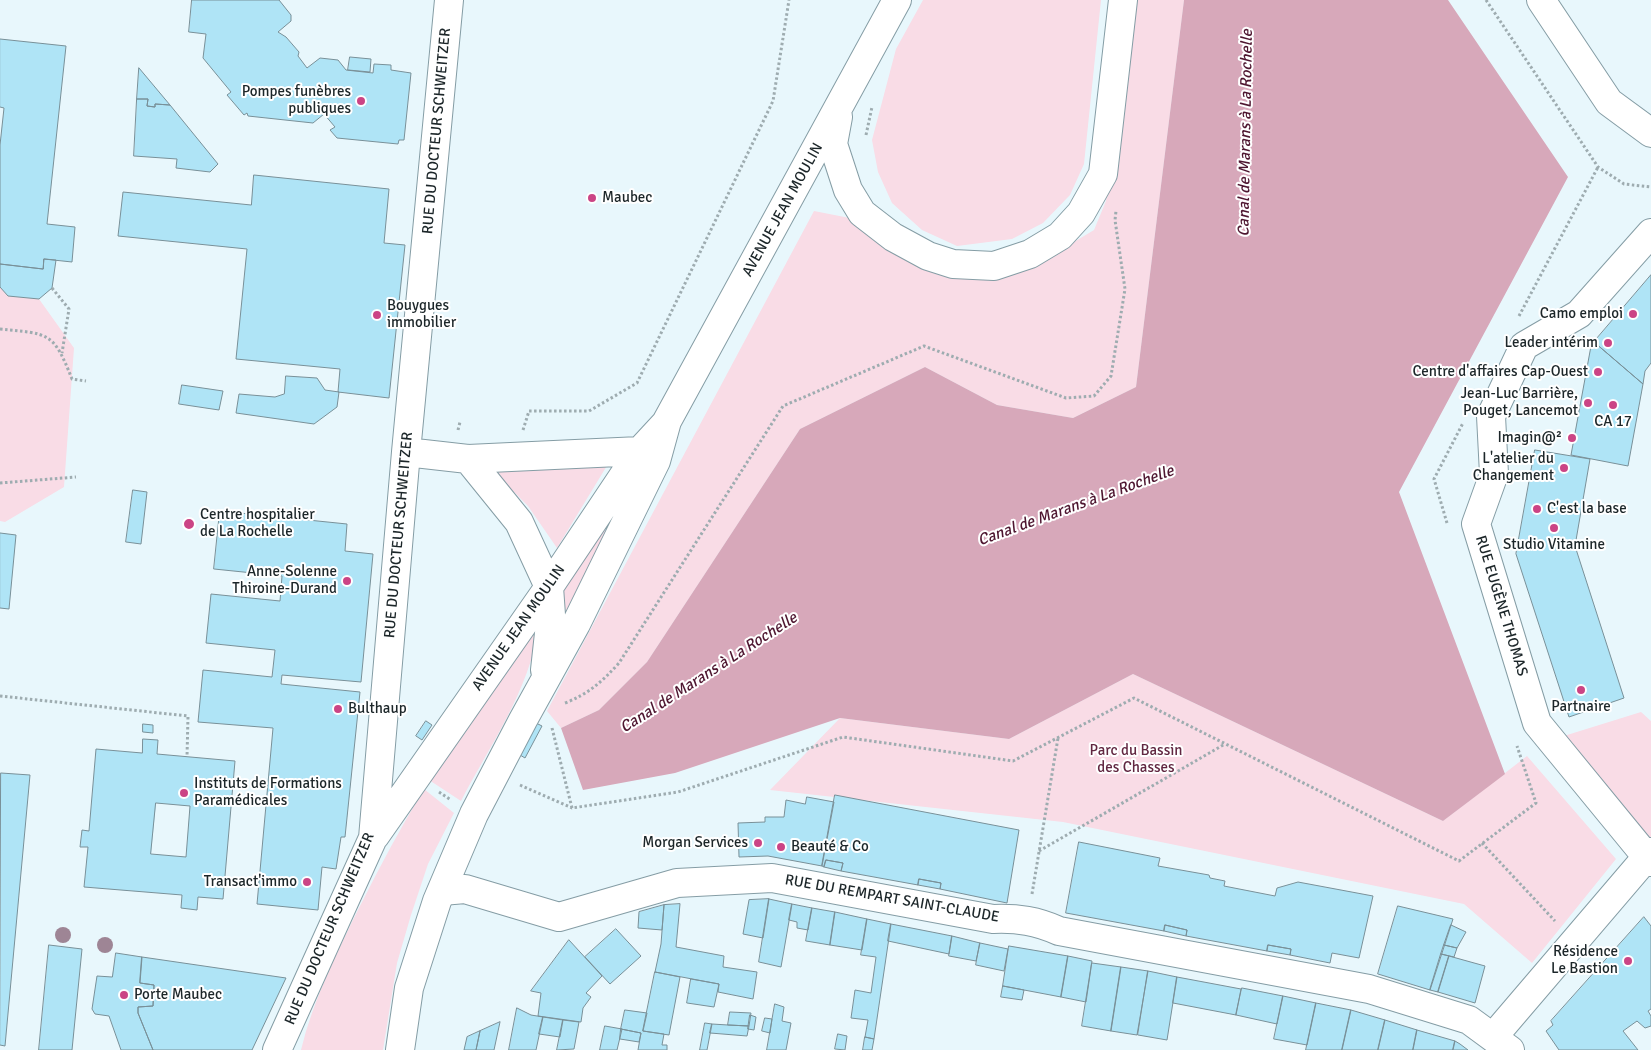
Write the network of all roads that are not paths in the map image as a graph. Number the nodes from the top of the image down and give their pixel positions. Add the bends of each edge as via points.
1 (449, 0) edge
2 (897, 0) edge
3 (1123, 0) edge
4 (1541, 0) edge
5 (840, 106) junction
6 (1651, 133) edge
7 (1651, 233) edge
8 (668, 421) junction
9 (640, 451) junction
10 (406, 452) junction
11 (468, 459) junction
12 (548, 587) junction
13 (544, 682) junction
14 (373, 838) junction
15 (1650, 857) edge
16 (442, 892) junction
17 (1501, 1044) edge
18 (277, 1050) edge
19 (400, 1050) edge

1 - 10 main road, RUE DU DOCTEUR SCHWEITZER
2 - 5 main road, AVENUE JEAN MOULIN
3 - 5 main road via 1103,174 1081,213 1060,236 1030,254 994,266 953,264 928,256 892,237 862,213 848,190 833,144
4 - 6 main road via 1609,102
5 - 8 main road, AVENUE JEAN MOULIN
7 - 15 main road, RUE EUGÈNE THOMAS via 1579,314 1524,346 1491,416 1494,474 1476,524 1537,723
8 - 9 main road, AVENUE JEAN MOULIN
8 - 13 main road, AVENUE JEAN MOULIN via 656,461
9 - 11 main road
9 - 12 main road, AVENUE JEAN MOULIN
10 - 11 main road
10 - 14 main road, RUE DU DOCTEUR SCHWEITZER
11 - 12 main road via 519,522
12 - 13 main road via 551,615
12 - 14 main road, AVENUE JEAN MOULIN
13 - 16 main road, AVENUE JEAN MOULIN via 474,814
14 - 18 main road, RUE DU DOCTEUR SCHWEITZER
15 - 17 main road via 1575,941
16 - 17 main road, RUE DU REMPART SAINT-CLAUDE via 465,889 559,917 677,883 772,878 993,919 1039,922 1059,931 1369,989 1470,1020
16 - 19 main road, AVENUE JEAN MOULIN via 409,988

